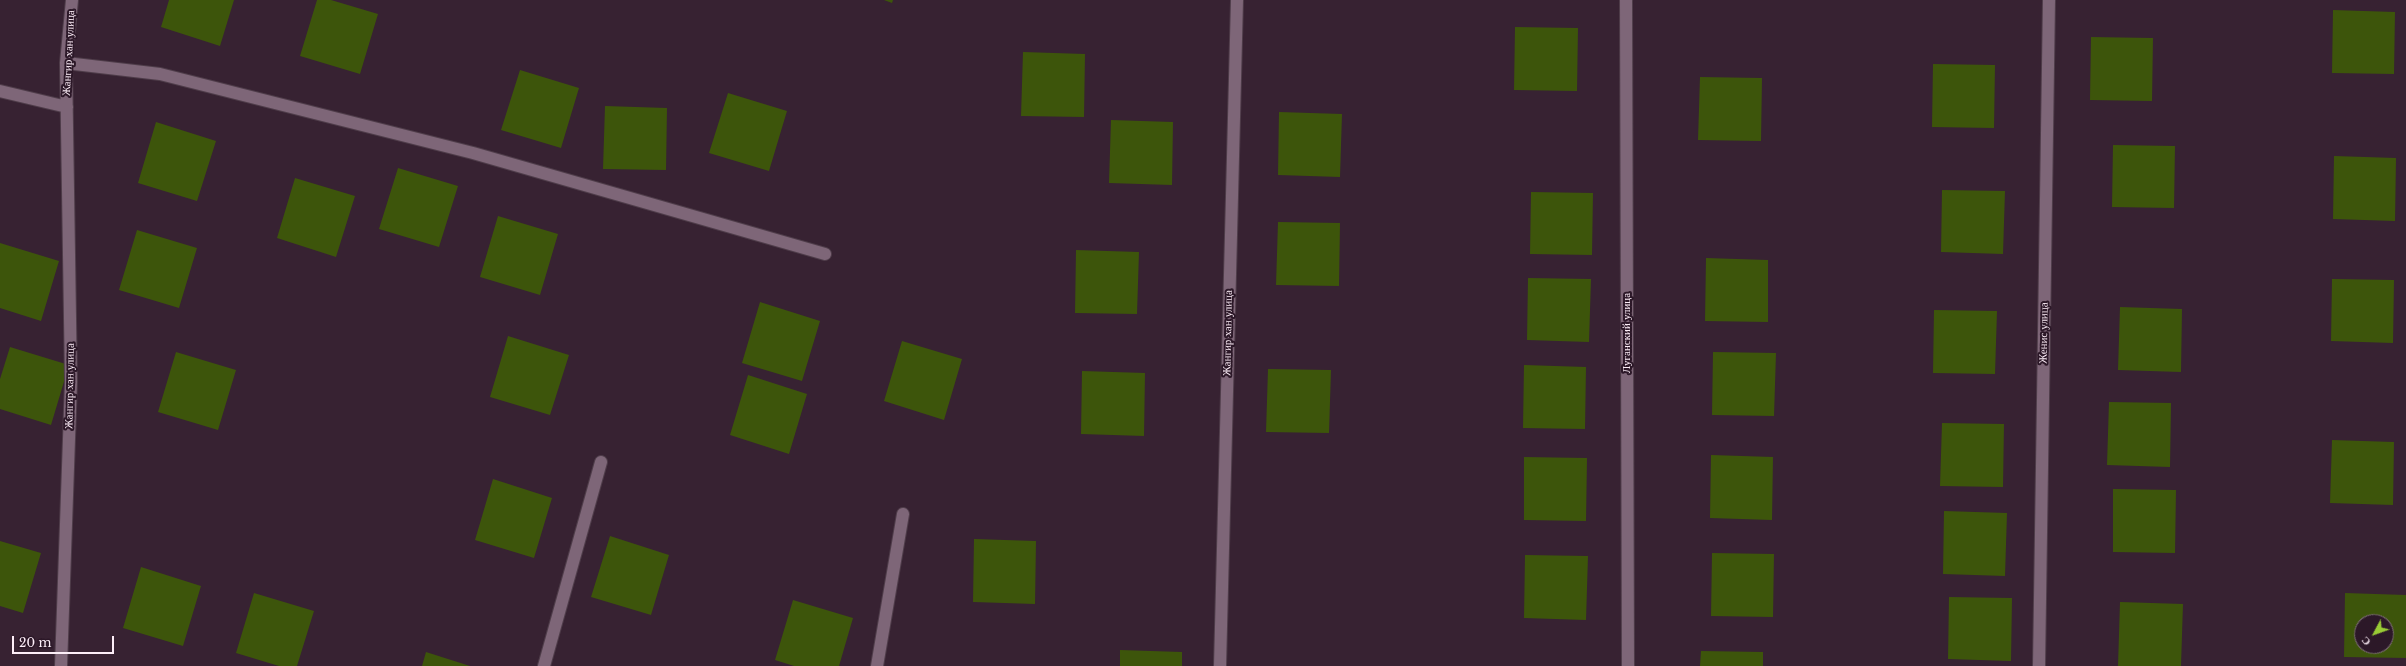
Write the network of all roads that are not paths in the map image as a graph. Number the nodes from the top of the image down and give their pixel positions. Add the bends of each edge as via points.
1 (72, 0) edge
2 (1236, 0) edge
3 (1626, 0) edge
4 (2049, 0) edge
5 (66, 63) junction
6 (0, 91) edge
7 (67, 106) junction
8 (825, 254) dead end
9 (601, 462) dead end
10 (903, 514) dead end
11 (61, 666) edge
12 (544, 666) edge
13 (877, 666) edge
14 (1220, 666) edge
15 (1628, 666) edge
16 (2039, 666) edge

1 - 5 street, Жангир хан улица
2 - 14 street, Жангир хан улица
3 - 15 street, Луганский улица
4 - 16 street, Женис улица
5 - 7 street, Жангир хан улица
5 - 8 street via 160,74 473,153
6 - 7 street, Жангир хан улица
7 - 11 street, Жангир хан улица via 71,382
9 - 12 street
10 - 13 street

